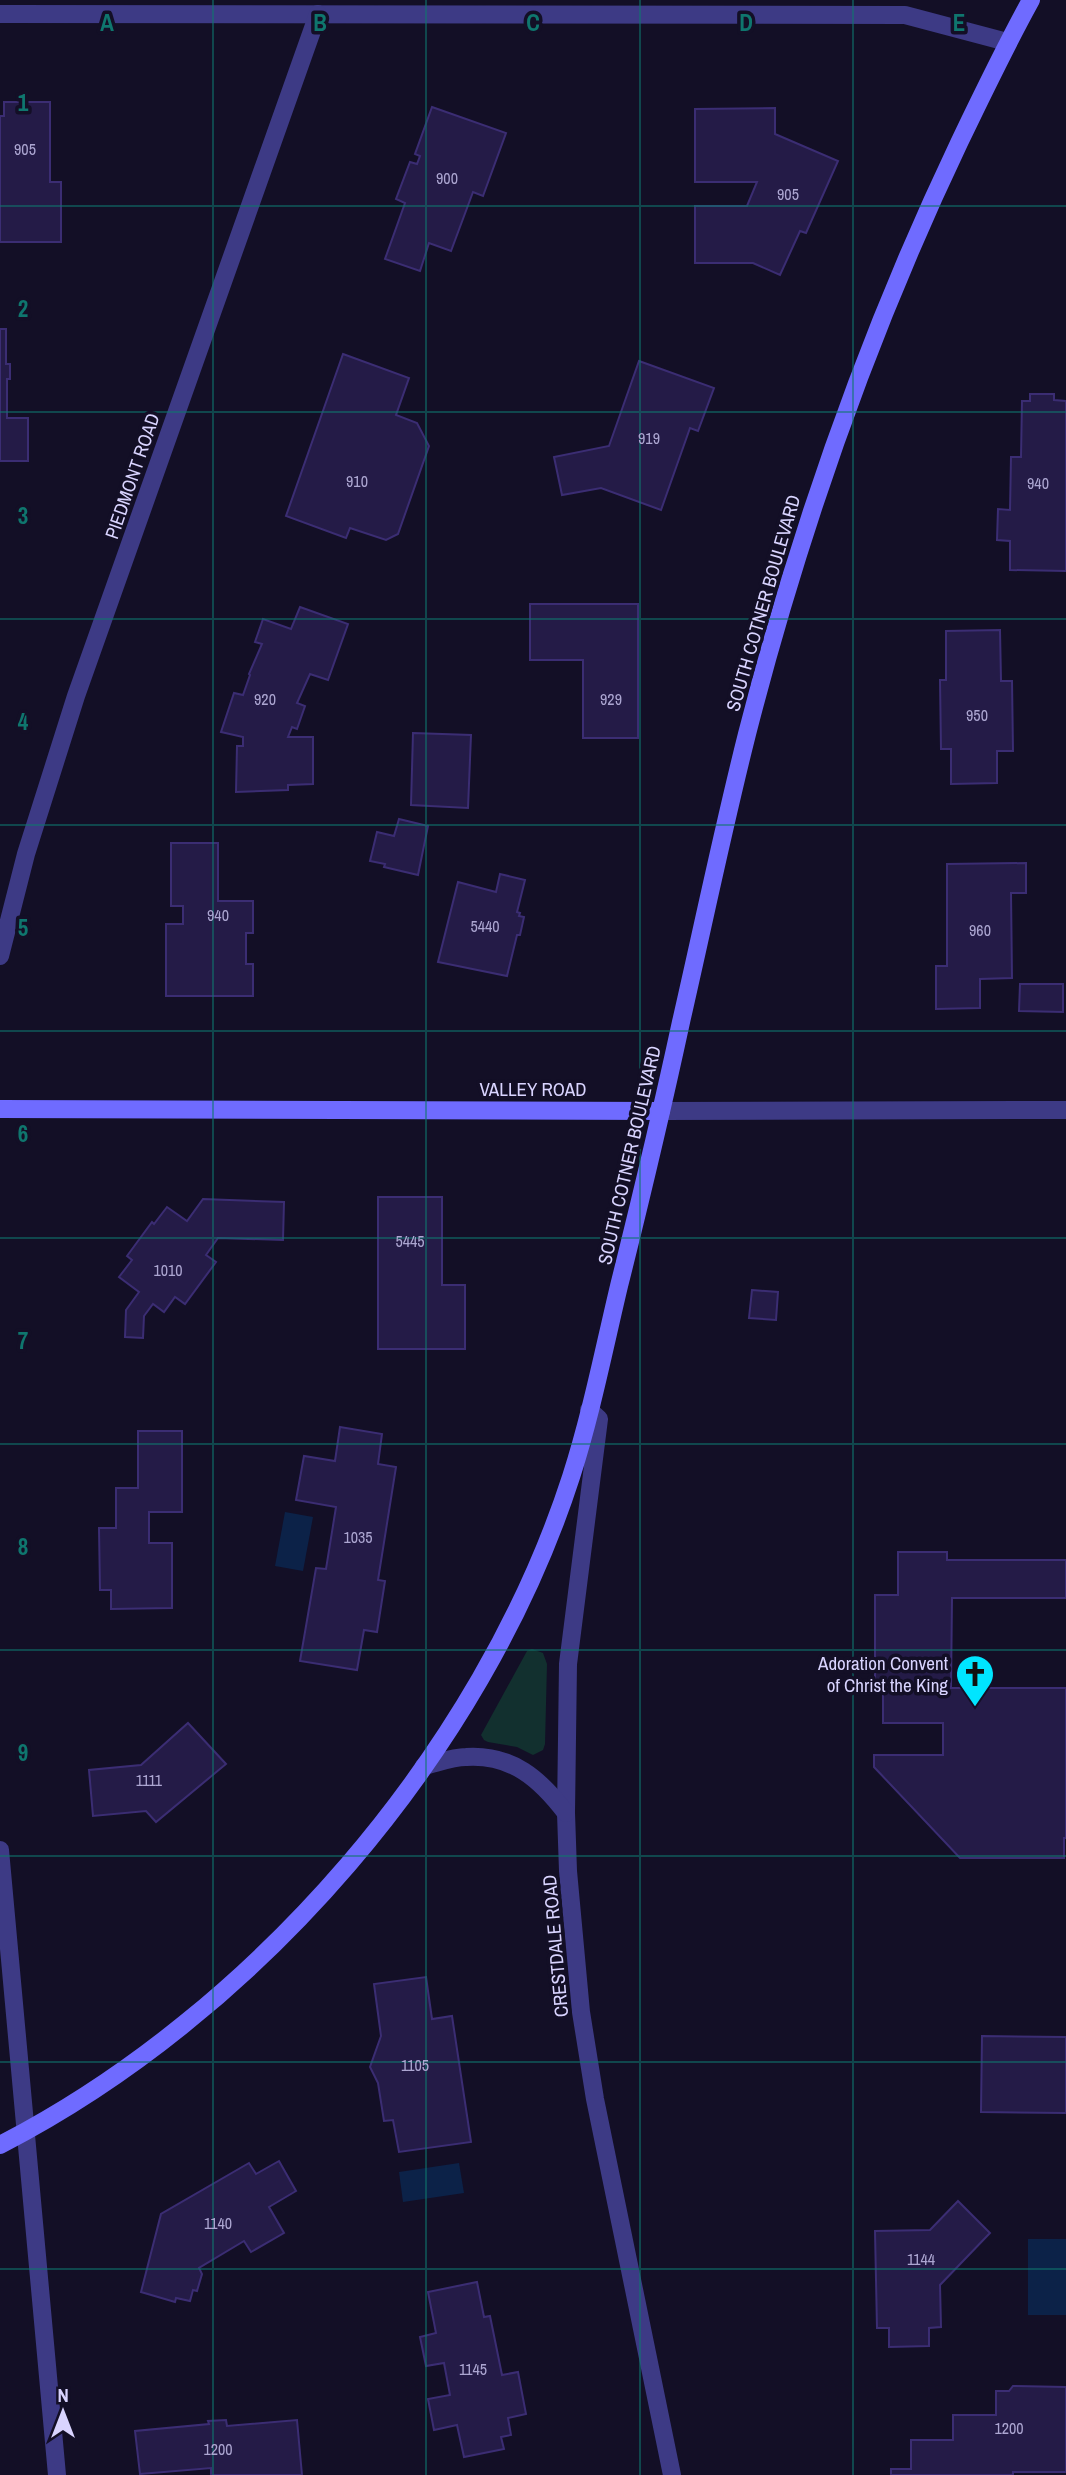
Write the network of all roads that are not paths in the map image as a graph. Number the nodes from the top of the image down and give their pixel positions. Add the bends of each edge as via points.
1 (1031, 0) edge
2 (0, 14) edge
3 (318, 14) junction
4 (1007, 42) junction
5 (0, 956) edge
6 (0, 1109) edge
7 (1066, 1110) edge
8 (661, 1111) junction
9 (589, 1409) junction
10 (424, 1766) junction
11 (566, 1813) junction
12 (0, 1850) edge
13 (25, 2132) junction
14 (0, 2145) edge
15 (57, 2475) edge
16 (672, 2475) edge

1 - 4 main road, SOUTH COTNER BOULEVARD
2 - 3 street
3 - 4 street via 905,15
3 - 5 street, PIEDMONT ROAD via 76,696
4 - 8 main road, SOUTH COTNER BOULEVARD via 905,264 846,411 793,568 741,758
6 - 8 main road, VALLEY ROAD
7 - 8 street, VALLEY ROAD
8 - 9 main road, SOUTH COTNER BOULEVARD
9 - 10 main road, SOUTH COTNER BOULEVARD via 553,1528 510,1623
9 - 11 street, CRESTDALE ROAD via 599,1419 570,1638
10 - 11 street via 465,1756 506,1762 548,1789
10 - 13 main road, SOUTH COTNER BOULEVARD via 330,1885 253,1964 128,2066
11 - 16 street, CRESTDALE ROAD via 574,1947 594,2099
12 - 13 street
13 - 14 main road, SOUTH COTNER BOULEVARD
13 - 15 street

